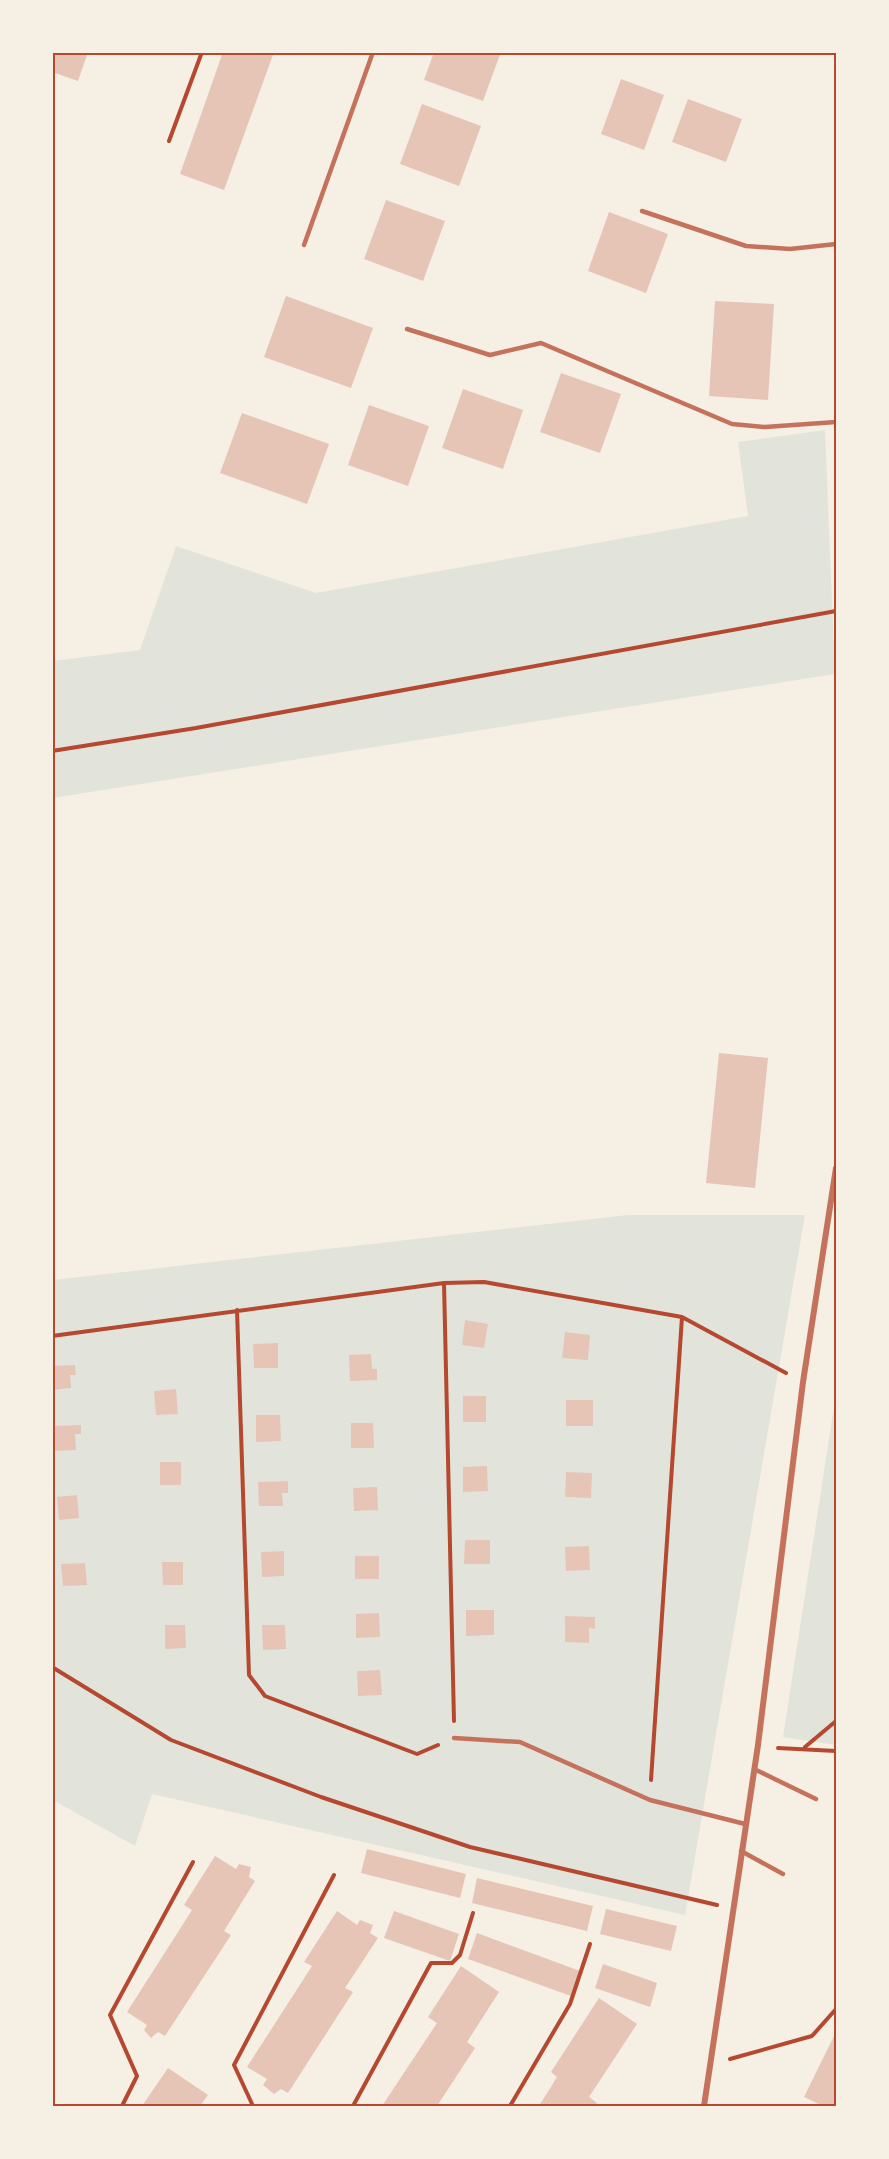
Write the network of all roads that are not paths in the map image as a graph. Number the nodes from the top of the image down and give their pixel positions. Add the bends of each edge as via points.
1 (373, 52) edge
2 (642, 211) dead end
3 (837, 244) edge
4 (304, 245) dead end
5 (407, 329) dead end
6 (837, 422) edge
7 (837, 1168) edge
8 (454, 1738) road end
9 (754, 1769) junction
10 (816, 1799) dead end
11 (745, 1824) junction
12 (741, 1851) junction
13 (783, 1874) dead end
14 (704, 2106) edge

1 - 4 lane
2 - 3 lane via 746,246 790,249
5 - 6 lane via 490,355 541,343 732,424 765,427
7 - 9 street via 803,1382
8 - 11 lane via 520,1742 650,1800
9 - 10 lane
9 - 11 street
11 - 12 street
12 - 13 lane
12 - 14 street

